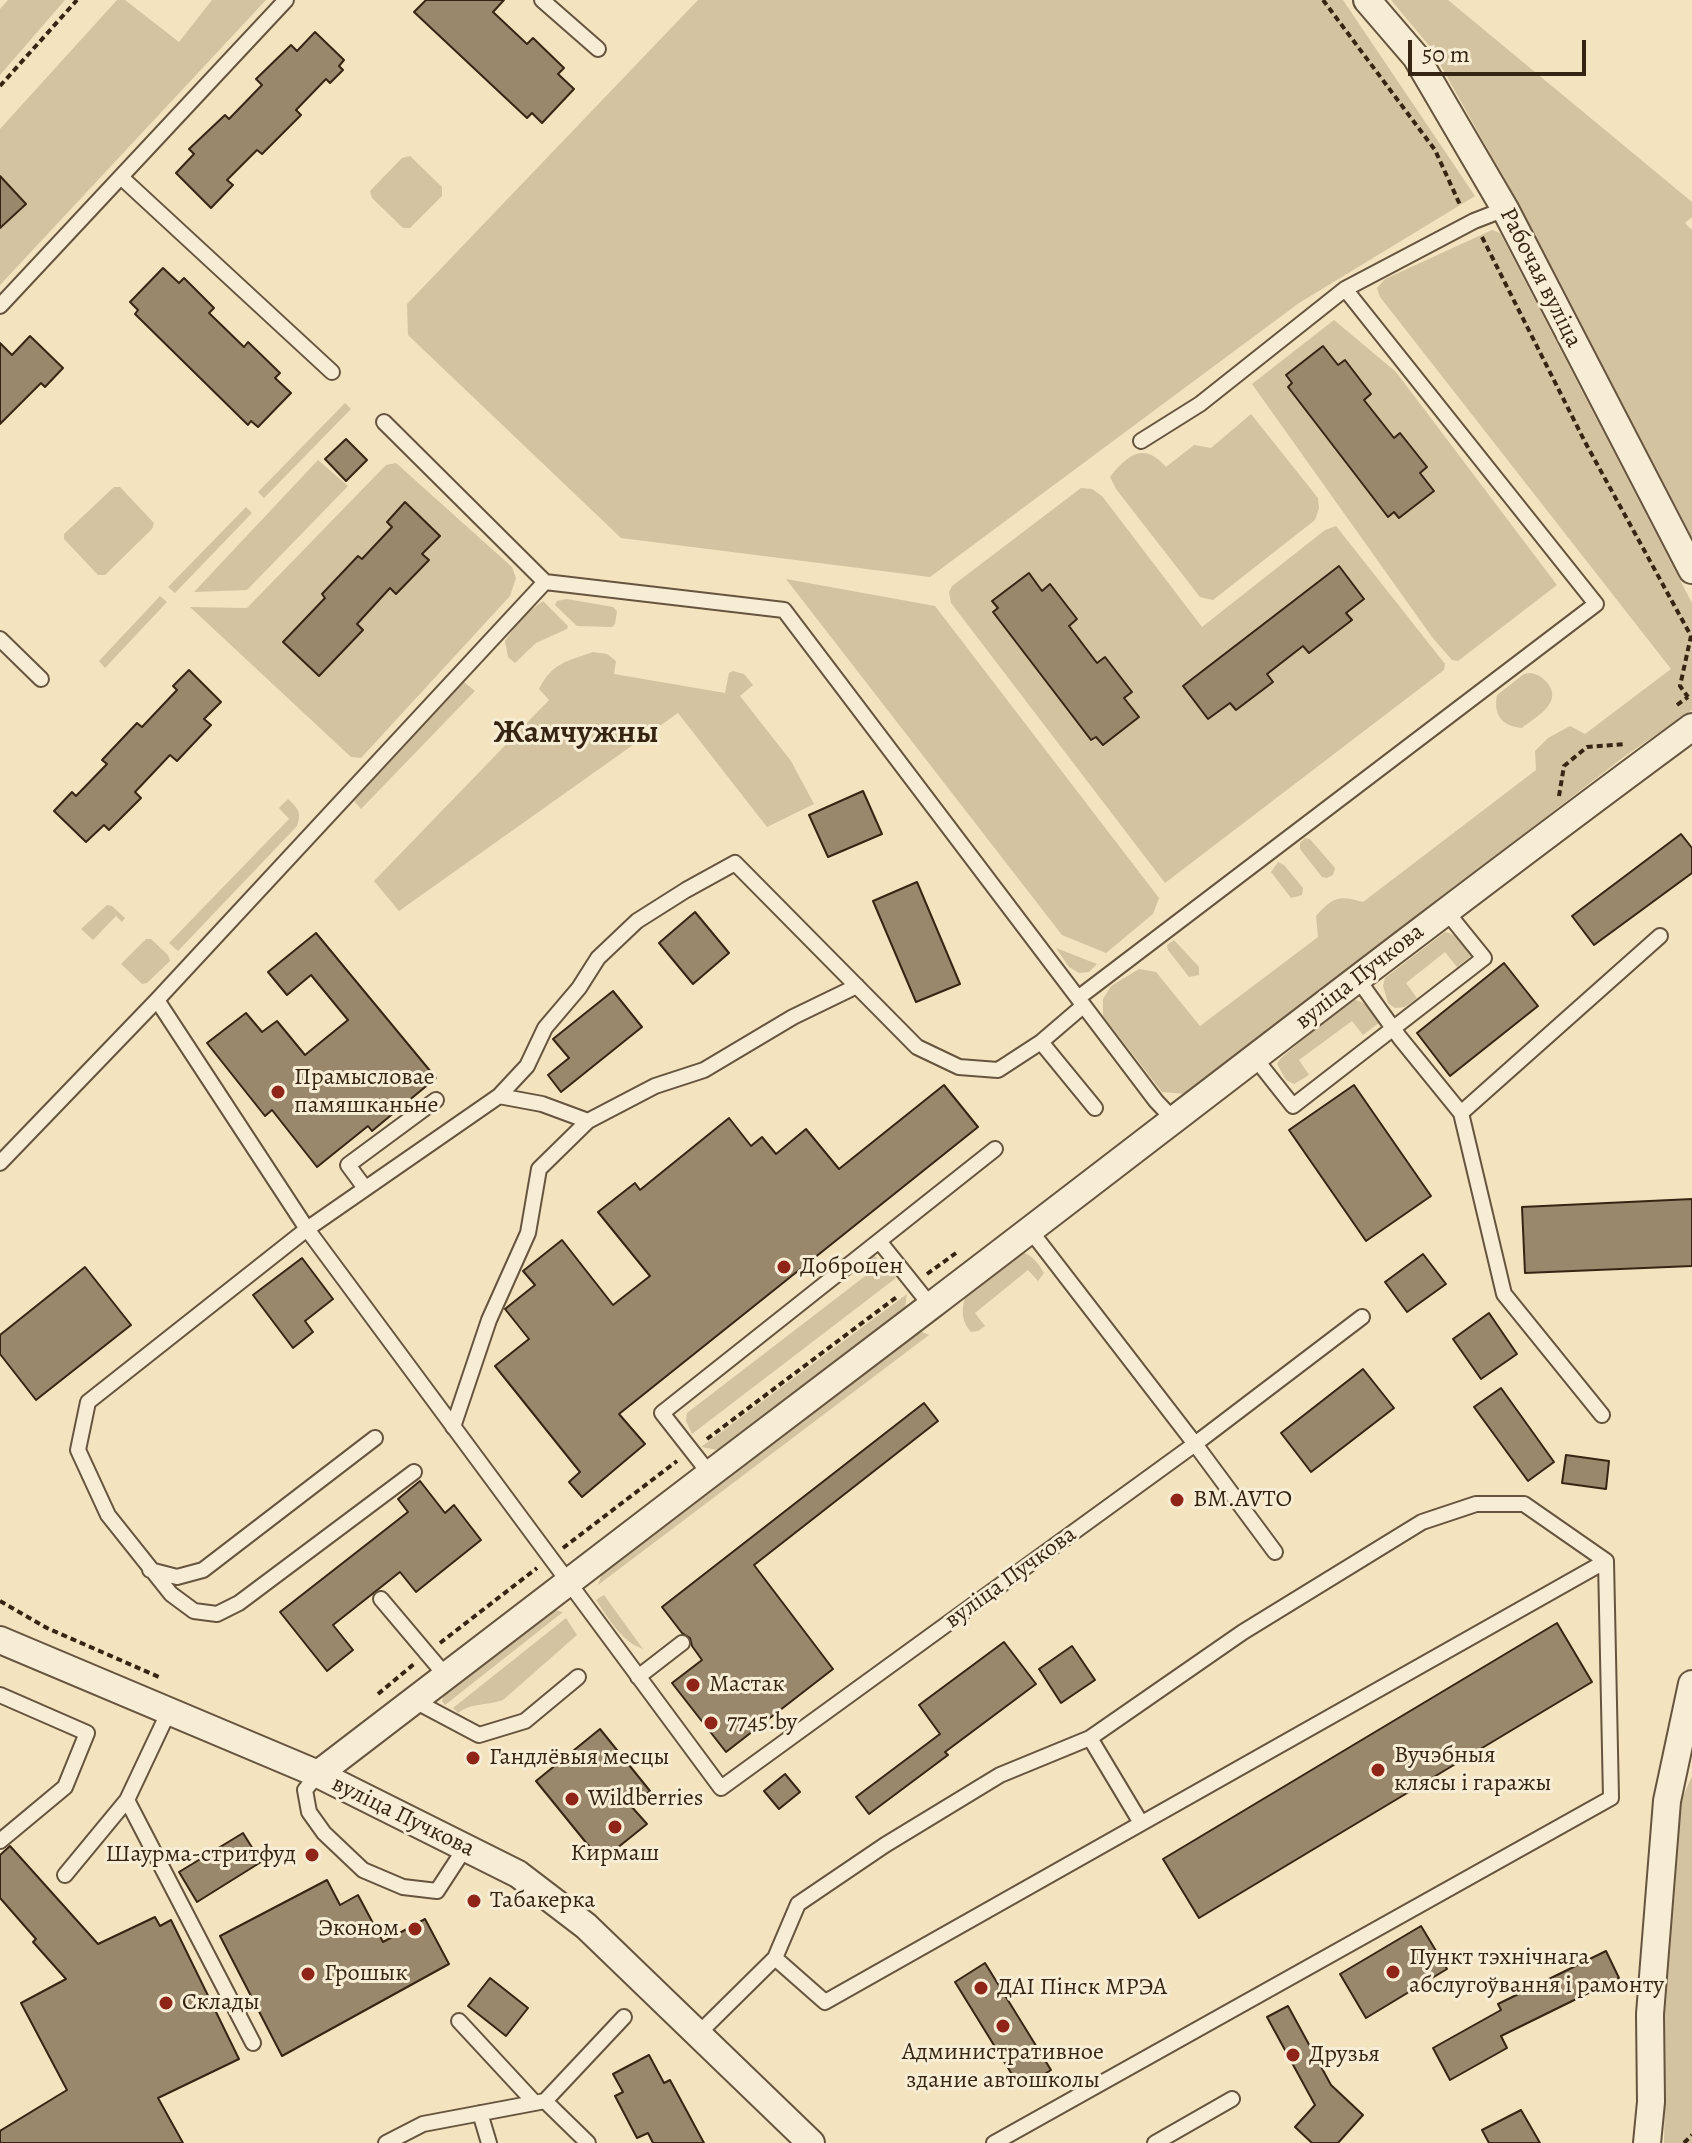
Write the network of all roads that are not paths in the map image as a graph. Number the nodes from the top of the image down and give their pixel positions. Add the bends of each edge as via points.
1 (286, 0) edge
2 (542, 0) edge
3 (1367, 0) edge
4 (598, 49) dead end
5 (122, 178) junction
6 (1505, 209) junction
7 (1345, 289) junction
8 (0, 306) edge
9 (332, 372) dead end
10 (384, 422) dead end
11 (1141, 441) dead end
12 (1692, 570) edge
13 (545, 582) junction
14 (0, 639) edge
15 (41, 679) dead end
16 (1692, 727) edge
17 (1446, 911) junction
18 (1660, 936) dead end
19 (1357, 978) junction
20 (857, 986) junction
21 (157, 1000) junction
22 (1080, 1002) junction
23 (1393, 1028) junction
24 (1041, 1042) junction
25 (1255, 1058) junction
26 (499, 1096) junction
27 (436, 1100) dead end
28 (1095, 1108) dead end
29 (1461, 1113) junction
30 (1173, 1119) junction
31 (588, 1121) junction
32 (995, 1149) dead end
33 (0, 1163) edge
34 (365, 1188) junction
35 (307, 1229) junction
36 (1030, 1230) junction
37 (879, 1241) junction
38 (931, 1306) junction
39 (1362, 1317) dead end
40 (1602, 1415) dead end
41 (453, 1427) junction
42 (375, 1438) dead end
43 (1195, 1444) junction
44 (414, 1472) dead end
45 (709, 1473) junction
46 (1275, 1552) dead end
47 (1606, 1561) junction
48 (150, 1570) junction
49 (567, 1581) junction
50 (381, 1599) dead end
51 (0, 1640) edge
52 (682, 1643) dead end
53 (446, 1676) junction
54 (578, 1677) dead end
55 (638, 1677) junction
56 (1692, 1684) edge
57 (0, 1695) edge
58 (413, 1700) junction
59 (169, 1711) junction
60 (1090, 1738) junction
61 (318, 1774) junction
62 (127, 1800) junction
63 (1141, 1823) junction
64 (0, 1841) edge
65 (465, 1848) junction
66 (65, 1875) dead end
67 (775, 1958) junction
68 (624, 2017) dead end
69 (459, 2021) dead end
70 (698, 2034) junction
71 (253, 2043) dead end
72 (1232, 2099) dead end
73 (540, 2102) junction
74 (480, 2113) junction
75 (386, 2143) edge
76 (489, 2143) edge
77 (588, 2143) edge
78 (811, 2143) edge
79 (994, 2143) edge
80 (1155, 2143) edge
81 (1647, 2143) edge

1 - 5 lane
2 - 4 lane
3 - 6 street, Рабочая вуліца via 1416,57
5 - 8 lane
5 - 9 lane
6 - 7 lane
6 - 12 street, Рабочая вуліца
7 - 11 lane via 1200,404
7 - 22 lane via 1596,604
10 - 13 lane
13 - 21 lane
13 - 22 lane via 784,610
14 - 15 lane
16 - 17 street, вуліца Пучкова
17 - 19 street, вуліца Пучкова
17 - 23 lane via 1484,958
18 - 29 lane
19 - 23 lane
19 - 25 street, вуліца Пучкова
20 - 24 lane via 917,1047 959,1067 998,1070
20 - 26 lane via 735,863 637,921 598,958 545,1028 527,1066
20 - 31 lane via 704,1070 655,1086
21 - 33 lane
21 - 35 lane, вуліца Пучкова
22 - 24 lane
22 - 30 lane
23 - 25 lane via 1293,1106
23 - 29 lane
24 - 28 lane
25 - 30 street, вуліца Пучкова
26 - 31 lane
26 - 34 lane
27 - 34 lane via 348,1165
29 - 40 lane via 1504,1294
30 - 36 street, вуліца Пучкова
31 - 41 lane via 539,1169 528,1233 489,1320
32 - 37 lane
34 - 35 lane
35 - 41 lane, вуліца Пучкова
35 - 48 lane via 88,1402 78,1450 108,1515
36 - 38 street, вуліца Пучкова
36 - 43 lane
37 - 38 lane
37 - 45 lane via 662,1413
38 - 45 street, вуліца Пучкова
39 - 43 lane
41 - 49 lane, вуліца Пучкова
42 - 48 lane via 203,1570 177,1577
43 - 46 lane
43 - 55 lane, вуліца Пучкова via 721,1788
44 - 48 lane via 217,1614 194,1611
45 - 49 street, вуліца Пучкова
47 - 60 lane via 1524,1504 1476,1504 1422,1522 1243,1632
47 - 63 lane
47 - 79 lane via 1611,1798
49 - 53 street, вуліца Пучкова
49 - 55 lane, вуліца Пучкова
50 - 53 lane
51 - 59 street, вуліца Пучкова
52 - 55 lane
53 - 58 street, вуліца Пучкова
54 - 58 lane via 525,1721 479,1735
56 - 81 street via 1667,1801 1650,2014
57 - 64 lane via 87,1733 65,1787
58 - 61 street, вуліца Пучкова
59 - 61 street, вуліца Пучкова
59 - 62 lane
60 - 63 lane
60 - 67 lane via 1000,1775 798,1904
61 - 65 street, вуліца Пучкова
61 - 65 lane via 305,1790 309,1812 363,1870 403,1887 437,1891
62 - 66 lane
62 - 71 lane
63 - 67 lane via 825,2002
65 - 70 street, вуліца Пучкова via 518,1874 586,1926
67 - 70 lane
68 - 73 lane
69 - 73 lane
70 - 78 street, вуліца Пучкова
72 - 80 lane
73 - 74 lane
73 - 77 lane
74 - 75 lane via 423,2124
74 - 76 lane

